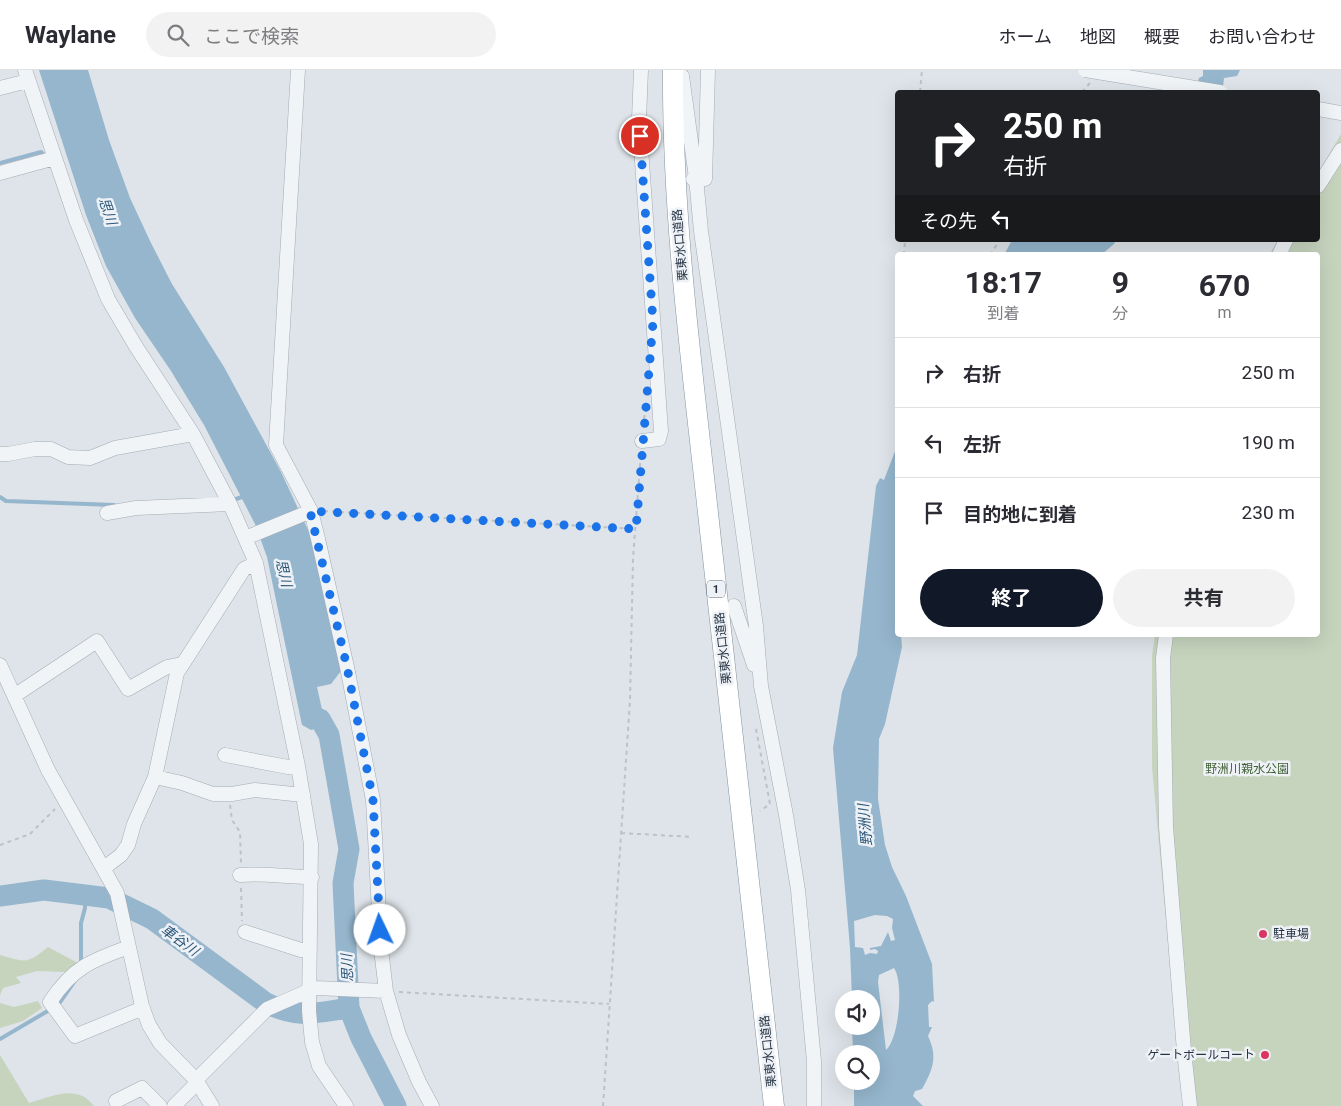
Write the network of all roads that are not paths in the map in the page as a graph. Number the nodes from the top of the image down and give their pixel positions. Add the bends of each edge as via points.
1 (298, 70) edge
2 (641, 70) edge
3 (708, 70) edge
4 (1086, 70) edge
5 (677, 73) edge
6 (27, 75) edge
7 (0, 88) edge
8 (1208, 90) edge
9 (1320, 109) edge
10 (1341, 113) edge
11 (1341, 150) edge
12 (55, 158) junction
13 (0, 173) edge
14 (696, 178) junction
15 (675, 181) junction
16 (1320, 183) edge
17 (193, 434) junction
18 (642, 442) road end
19 (0, 454) edge
20 (230, 504) junction
21 (307, 512) junction
22 (107, 513) dead end
23 (248, 537) junction
24 (256, 563) junction
25 (734, 606) dead end
26 (1166, 637) edge
27 (182, 664) junction
28 (0, 665) edge
29 (761, 686) junction
30 (14, 696) junction
31 (225, 755) dead end
32 (298, 766) junction
33 (155, 777) junction
34 (304, 795) junction
35 (104, 868) junction
36 (240, 875) dead end
37 (312, 877) junction
38 (245, 932) dead end
39 (129, 947) junction
40 (310, 950) junction
41 (312, 989) junction
42 (384, 991) junction
43 (143, 1008) junction
44 (197, 1082) junction
45 (116, 1101) dead end
46 (160, 1106) edge
47 (174, 1106) edge
48 (212, 1106) edge
49 (346, 1106) edge
50 (432, 1106) edge
51 (774, 1106) edge
52 (814, 1106) edge
53 (1190, 1106) edge

1 - 21 street via 276,445
2 - 18 street via 641,146 661,431 659,439
3 - 14 street via 705,179
4 - 8 street, bridge
5 - 14 street
5 - 15 highway, 栗東水口道路 / 1
6 - 7 street
6 - 12 street
9 - 10 street
11 - 16 street
12 - 13 street
12 - 17 street via 108,299
14 - 15 street
14 - 29 street via 756,626
15 - 51 highway, 栗東水口道路 / 1 via 689,345
17 - 19 street via 115,448 90,458 68,457 51,449
17 - 20 street
20 - 22 street via 136,508
20 - 23 street
21 - 23 street
21 - 42 street via 347,667 373,800
23 - 24 street
24 - 27 street via 244,569
24 - 32 street
25 - 29 street
26 - 53 street via 1163,658 1166,827
27 - 30 street via 168,667 128,689 97,641
27 - 33 street via 177,672
28 - 30 street
29 - 52 street via 798,890 814,1061
30 - 35 street via 48,770
31 - 32 street
32 - 34 street
33 - 34 street via 213,794 255,790
33 - 35 street via 128,845 121,856
34 - 37 street
35 - 39 street via 117,893
36 - 37 street
37 - 40 street
38 - 40 street
39 - 43 street
39 - 43 street via 98,958 78,970 62,983 50,1002 75,1036
40 - 41 street
41 - 42 street
41 - 44 street via 272,1006
41 - 49 street via 309,1016 312,1042 319,1066
42 - 50 street via 399,1036
43 - 44 street via 160,1043
44 - 47 street
44 - 48 street
45 - 46 street via 142,1088

